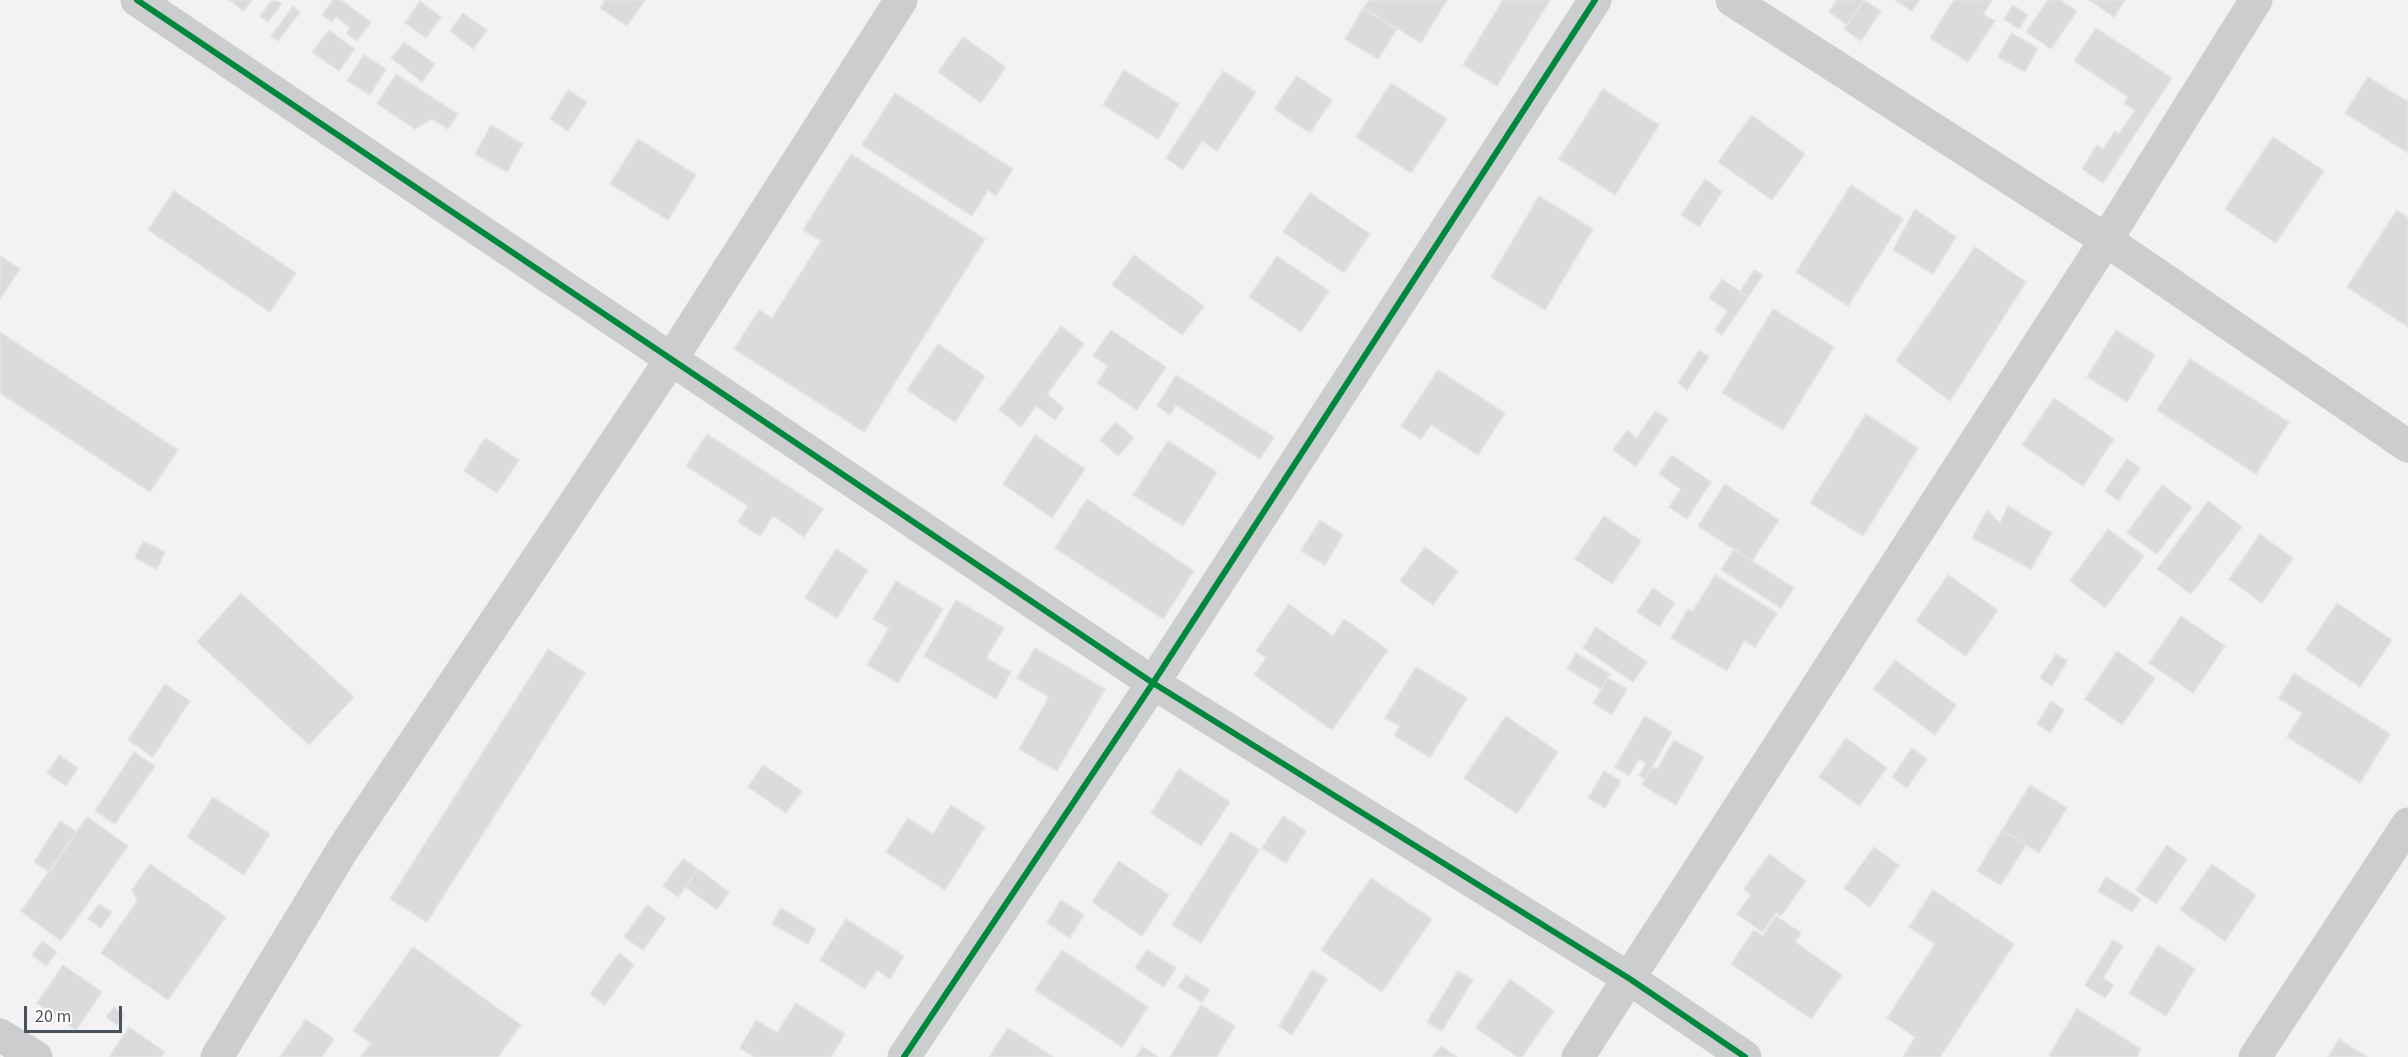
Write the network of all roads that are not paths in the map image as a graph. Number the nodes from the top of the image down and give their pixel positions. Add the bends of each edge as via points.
1 (137, 0) edge
2 (901, 0) edge
3 (1595, 0) edge
4 (1732, 0) edge
5 (2256, 0) edge
6 (2106, 240) junction
7 (672, 358) junction
8 (2408, 446) edge
9 (1153, 683) junction
10 (2408, 824) edge
11 (1630, 979) junction
12 (0, 1035) edge
13 (36, 1057) edge
14 (217, 1057) edge
15 (904, 1057) edge
16 (1578, 1057) edge
17 (1744, 1057) edge
18 (2255, 1057) edge

1 - 7 street
2 - 7 street
3 - 9 street
4 - 6 street
5 - 6 street
6 - 8 street
6 - 11 street
7 - 9 street
7 - 14 street via 343,849
9 - 11 street
9 - 15 street
10 - 18 street
11 - 16 street
11 - 17 street
12 - 13 street

